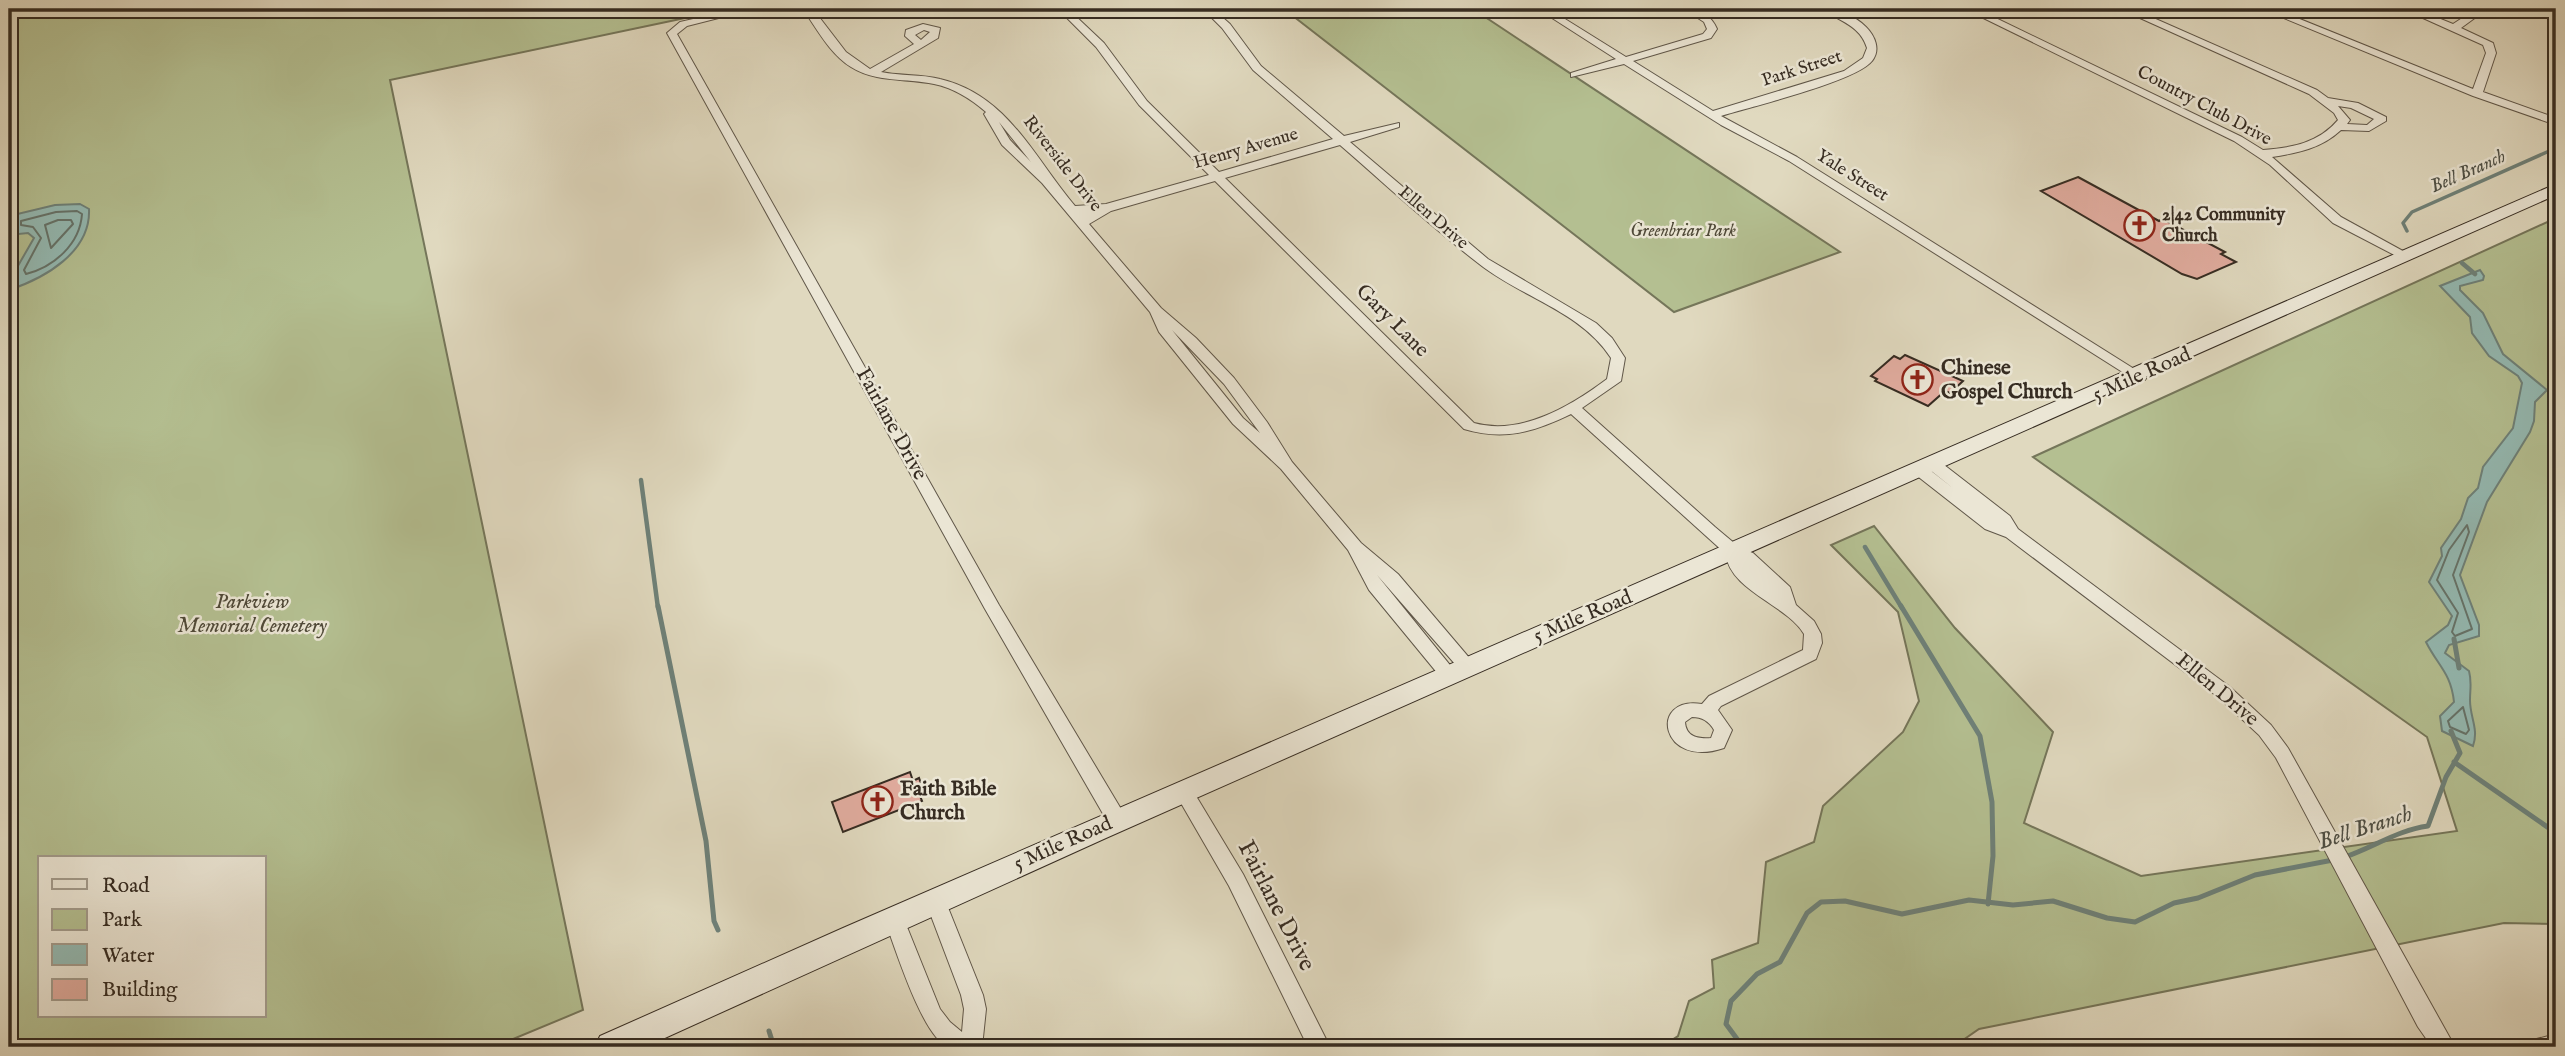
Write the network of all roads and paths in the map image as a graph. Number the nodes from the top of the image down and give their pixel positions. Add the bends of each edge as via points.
1 (749, 9) edge
2 (808, 9) edge
3 (1063, 9) edge
4 (1208, 9) edge
5 (1543, 9) edge
6 (1689, 9) edge
7 (1828, 9) edge
8 (1970, 9) edge
9 (2125, 9) edge
10 (2267, 9) edge
11 (2408, 9) edge
12 (2482, 9) edge
13 (2456, 27) junction
14 (919, 43) dead end
15 (1625, 61) junction
16 (872, 72) junction
17 (1575, 75) dead end
18 (2477, 94) junction
19 (2494, 100) junction
20 (2327, 101) junction
21 (1712, 115) junction
22 (2556, 122) edge
23 (1395, 125) dead end
24 (2340, 127) junction
25 (2556, 128) edge
26 (1342, 141) junction
27 (2262, 154) junction
28 (1216, 176) junction
29 (2556, 189) edge
30 (1107, 208) junction
31 (1073, 211) junction
32 (1083, 222) junction
33 (2406, 256) junction
34 (2140, 377) junction
35 (1572, 407) junction
36 (1928, 468) junction
37 (1734, 552) junction
38 (1458, 671) junction
39 (1706, 712) dead end
40 (1183, 791) junction
41 (1118, 820) junction
42 (935, 900) junction
43 (894, 918) junction
44 (2556, 1044) edge
45 (611, 1047) edge
46 (964, 1047) edge
47 (971, 1047) edge
48 (1318, 1047) edge
49 (2444, 1047) edge
50 (2541, 1047) edge

1 - 41 street, Fairlane Drive via 672,33 993,609
2 - 16 street, Riverside Drive via 846,59
3 - 28 street, Gary Lane via 1100,45 1143,103
4 - 26 street, Ellen Drive via 1257,68
5 - 15 street, Yale Street
6 - 15 street via 1710,23 1707,36
7 - 21 street, Park Street via 1866,34 1872,48 1863,65
8 - 27 street, Country Club Drive
9 - 20 street
10 - 18 street
11 - 13 street
12 - 13 street
13 - 18 street via 2491,47
14 - 16 street via 904,57
15 - 17 street
15 - 21 street, Yale Street
16 - 31 street, Riverside Drive via 953,86 974,96 990,111 995,127 1025,165 1046,180
18 - 19 street
19 - 22 street
19 - 25 street
20 - 24 street via 2344,120
20 - 24 street via 2354,104 2382,118 2369,128
21 - 34 street, Yale Street via 1793,159
23 - 26 street, Henry Avenue
24 - 27 street via 2323,140
26 - 28 street, Henry Avenue
26 - 35 street, Ellen Drive via 1484,262 1573,314 1608,341 1618,358 1614,381
27 - 33 street, Country Club Drive via 2337,220
28 - 30 street, Henry Avenue
28 - 35 street, Gary Lane via 1469,426 1505,433
29 - 33 main road, 5 Mile Road
30 - 31 street, Henry Avenue
30 - 32 street, Henry Avenue
31 - 32 street, Riverside Drive
32 - 38 street, Riverside Drive via 1238,421 1286,465 1355,547 1375,586
33 - 34 main road, 5 Mile Road
34 - 36 main road, 5 Mile Road
35 - 37 street
36 - 37 main road, 5 Mile Road
36 - 49 street, Ellen Drive via 1992,525 2012,533 2248,712 2282,753
37 - 38 main road, 5 Mile Road
37 - 39 street via 1735,563 1768,595 1788,605 1814,635 1810,654 1715,701
38 - 40 main road, 5 Mile Road
40 - 41 main road, 5 Mile Road
40 - 48 street, Fairlane Drive via 1236,880
41 - 42 main road, 5 Mile Road
42 - 43 main road, 5 Mile Road
42 - 47 street via 972,995
43 - 45 main road, 5 Mile Road
43 - 46 street via 932,1014
44 - 50 street

